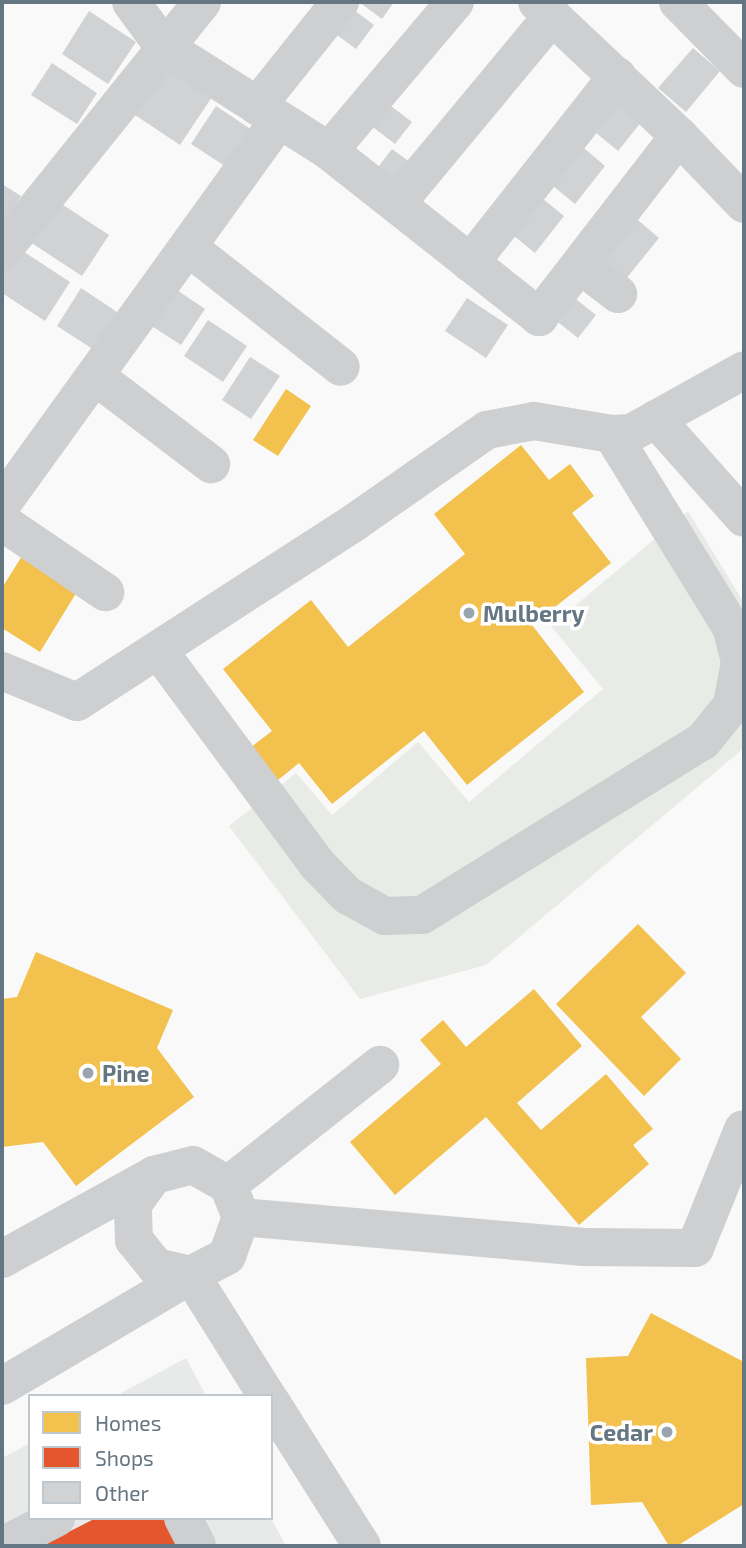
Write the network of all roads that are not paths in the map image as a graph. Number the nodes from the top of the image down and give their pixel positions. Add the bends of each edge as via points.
1 (131, 2) edge
2 (201, 2) edge
3 (340, 2) edge
4 (455, 2) edge
5 (678, 2) edge
6 (544, 9) edge
7 (163, 46) junction
8 (744, 69) edge
9 (617, 76) junction
10 (268, 114) junction
11 (679, 136) junction
12 (328, 151) junction
13 (397, 203) junction
14 (744, 204) edge
15 (188, 247) junction
16 (2, 251) edge
17 (470, 263) junction
18 (580, 265) junction
19 (618, 294) dead end
20 (341, 367) dead end
21 (744, 370) edge
22 (95, 376) junction
23 (656, 419) junction
24 (612, 434) junction
25 (211, 464) dead end
26 (2, 504) edge
27 (744, 518) edge
28 (2, 522) edge
29 (105, 592) dead end
30 (159, 651) junction
31 (2, 671) edge
32 (380, 1065) dead end
33 (743, 1129) edge
34 (153, 1175) junction
35 (235, 1201) junction
36 (2, 1259) edge
37 (191, 1275) junction
38 (2, 1387) edge
39 (266, 1394) edge
40 (273, 1405) edge
41 (52, 1520) edge
42 (184, 1520) edge
43 (2, 1546) edge
44 (197, 1546) edge
45 (362, 1546) edge

1 - 7 street
2 - 7 street
3 - 10 street
4 - 12 street
5 - 8 street
6 - 9 street
6 - 13 street
7 - 10 street
7 - 16 street
9 - 11 street
9 - 17 street
10 - 12 street
10 - 15 street
11 - 14 street
11 - 18 street
12 - 13 street
13 - 17 street
15 - 20 street
15 - 22 street
17 - 18 street via 539,317
18 - 19 street
21 - 23 street
22 - 25 street
22 - 26 street
23 - 24 street via 631,432
23 - 27 street
24 - 30 street via 534,421 486,430
24 - 30 street via 731,627 740,662 733,705 703,741 422,915 385,916 347,895 318,865
28 - 29 street
30 - 31 street via 77,702
32 - 35 street
33 - 35 street via 695,1248 584,1247
34 - 35 street via 192,1165
34 - 36 street
34 - 37 street via 132,1204 134,1240 156,1268
35 - 37 street via 227,1256
37 - 38 street
37 - 39 street
40 - 45 street
41 - 43 street
42 - 44 street

